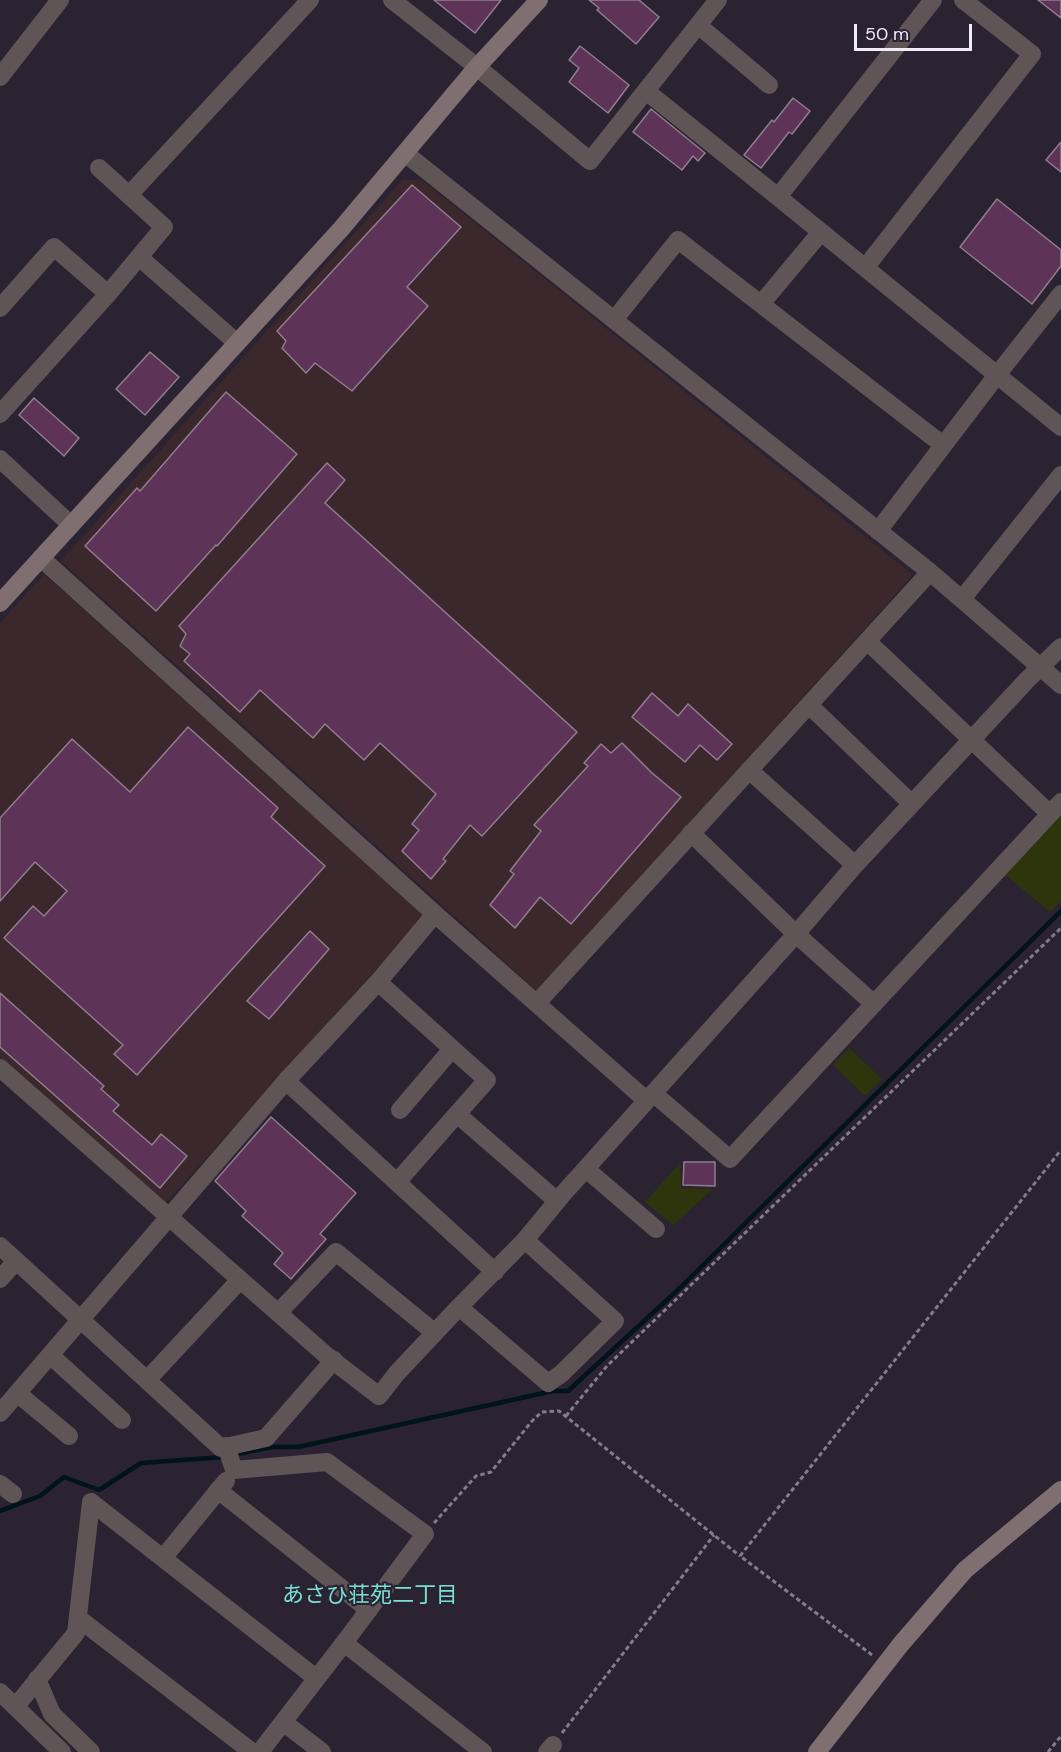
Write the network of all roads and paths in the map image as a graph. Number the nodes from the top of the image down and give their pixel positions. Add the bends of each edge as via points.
1 (60, 0) edge
2 (310, 0) edge
3 (392, 0) edge
4 (539, 0) edge
5 (718, 0) edge
6 (933, 0) edge
7 (963, 0) edge
8 (698, 25) junction
9 (477, 67) junction
10 (0, 77) edge
11 (769, 85) dead end
12 (646, 91) junction
13 (406, 153) junction
14 (99, 168) dead end
15 (129, 195) junction
16 (778, 197) junction
17 (820, 232) junction
18 (139, 256) junction
19 (865, 268) junction
20 (108, 294) junction
21 (1061, 294) edge
22 (761, 304) junction
23 (0, 308) edge
24 (615, 320) junction
25 (237, 343) junction
26 (997, 375) junction
27 (0, 414) edge
28 (1061, 427) edge
29 (943, 445) junction
30 (0, 459) edge
31 (1061, 476) edge
32 (71, 525) junction
33 (878, 531) junction
34 (41, 558) junction
35 (930, 572) junction
36 (962, 599) junction
37 (0, 603) edge
38 (867, 641) junction
39 (1061, 647) edge
40 (1040, 667) junction
41 (1061, 686) edge
42 (809, 705) junction
43 (972, 741) junction
44 (749, 770) junction
45 (912, 804) junction
46 (1055, 807) edge
47 (691, 834) junction
48 (855, 865) junction
49 (435, 914) junction
50 (1061, 928) edge
51 (796, 934) junction
52 (378, 982) junction
53 (537, 1003) junction
54 (874, 1004) junction
55 (452, 1049) junction
56 (0, 1068) edge
57 (286, 1081) junction
58 (650, 1096) junction
59 (400, 1110) dead end
60 (457, 1114) junction
61 (1061, 1150) edge
62 (586, 1169) junction
63 (397, 1182) junction
64 (558, 1201) junction
65 (169, 1217) junction
66 (656, 1229) dead end
67 (525, 1240) junction
68 (0, 1246) edge
69 (16, 1261) junction
70 (495, 1272) junction
71 (0, 1279) edge
72 (240, 1280) junction
73 (459, 1306) junction
74 (278, 1313) junction
75 (80, 1319) junction
76 (435, 1333) junction
77 (50, 1355) junction
78 (334, 1360) junction
79 (147, 1380) junction
80 (17, 1393) junction
81 (0, 1413) edge
82 (566, 1416) junction
83 (122, 1420) dead end
84 (69, 1436) dead end
85 (226, 1447) junction
86 (234, 1468) junction
87 (218, 1490) junction
88 (1061, 1490) edge
89 (425, 1534) junction
90 (714, 1535) junction
91 (740, 1556) junction
92 (163, 1558) junction
93 (369, 1610) junction
94 (78, 1618) junction
95 (344, 1643) junction
96 (885, 1665) junction
97 (316, 1678) junction
98 (37, 1679) junction
99 (0, 1692) edge
100 (16, 1706) junction
101 (283, 1722) junction
102 (1061, 1736) edge
103 (550, 1749) edge
104 (62, 1752) edge
105 (91, 1752) edge
106 (252, 1752) edge
107 (260, 1752) edge
108 (322, 1752) edge
109 (483, 1752) edge
110 (817, 1752) edge
111 (1048, 1752) edge

1 - 10 street
2 - 15 street
3 - 9 street
4 - 9 street
5 - 8 street
6 - 16 street
7 - 19 street via 1032,54
8 - 11 street
8 - 12 street
9 - 12 street via 590,161
9 - 13 street
12 - 16 street
13 - 24 street
13 - 25 street
14 - 15 street
15 - 18 street via 164,227
16 - 17 street
17 - 19 street
17 - 22 street
18 - 20 street
18 - 25 street
19 - 26 street
20 - 23 street via 54,247
20 - 27 street
21 - 26 street
22 - 24 street via 678,240
22 - 29 street
24 - 33 street
25 - 32 street
26 - 28 street
26 - 29 street
29 - 33 street
30 - 32 street
31 - 36 street
32 - 34 street
33 - 35 street
34 - 37 street
34 - 49 street
35 - 36 street
35 - 38 street
36 - 40 street
38 - 42 street
38 - 43 street
39 - 40 street
40 - 41 street
40 - 43 street
42 - 44 street
42 - 45 street
43 - 45 street
43 - 46 street
44 - 47 street
44 - 48 street
45 - 48 street
46 - 54 street
47 - 51 street
47 - 53 street
48 - 51 street
49 - 52 street
49 - 53 street
50 - 82 path via 607,1366
51 - 54 street
51 - 58 street
52 - 55 street
52 - 57 street
53 - 58 street
54 - 58 street via 730,1160
55 - 59 street
55 - 60 street via 487,1080
56 - 65 street
57 - 63 street
57 - 65 street
58 - 62 street
60 - 63 street
60 - 64 street
61 - 91 path
62 - 64 street
62 - 66 street
63 - 70 street
64 - 67 street
65 - 72 street
65 - 75 street
67 - 70 street
67 - 73 street via 615,1321 548,1383
68 - 69 street
69 - 71 street
69 - 75 street
70 - 73 street
72 - 74 street
72 - 79 street
73 - 76 street
74 - 76 street via 336,1252
74 - 78 street
75 - 77 street
75 - 79 street
76 - 78 street via 379,1396
77 - 80 street
77 - 83 street
78 - 85 street via 266,1438
79 - 85 street via 221,1448
80 - 81 street
80 - 84 street
82 - 89 path via 559,1411 542,1412 491,1472 476,1476
82 - 90 path
85 - 86 street
86 - 87 street
86 - 89 street via 327,1462
87 - 92 street
87 - 93 street
88 - 96 street via 964,1570
89 - 93 street
90 - 91 path
90 - 103 path
91 - 96 path
92 - 94 street via 91,1502
92 - 97 street
93 - 95 street
94 - 98 street via 76,1633
94 - 106 street
95 - 97 street
95 - 109 street
96 - 110 street
97 - 101 street
98 - 100 street
98 - 105 street via 52,1714
99 - 100 street
100 - 104 street
101 - 107 street
101 - 108 street
102 - 111 path

